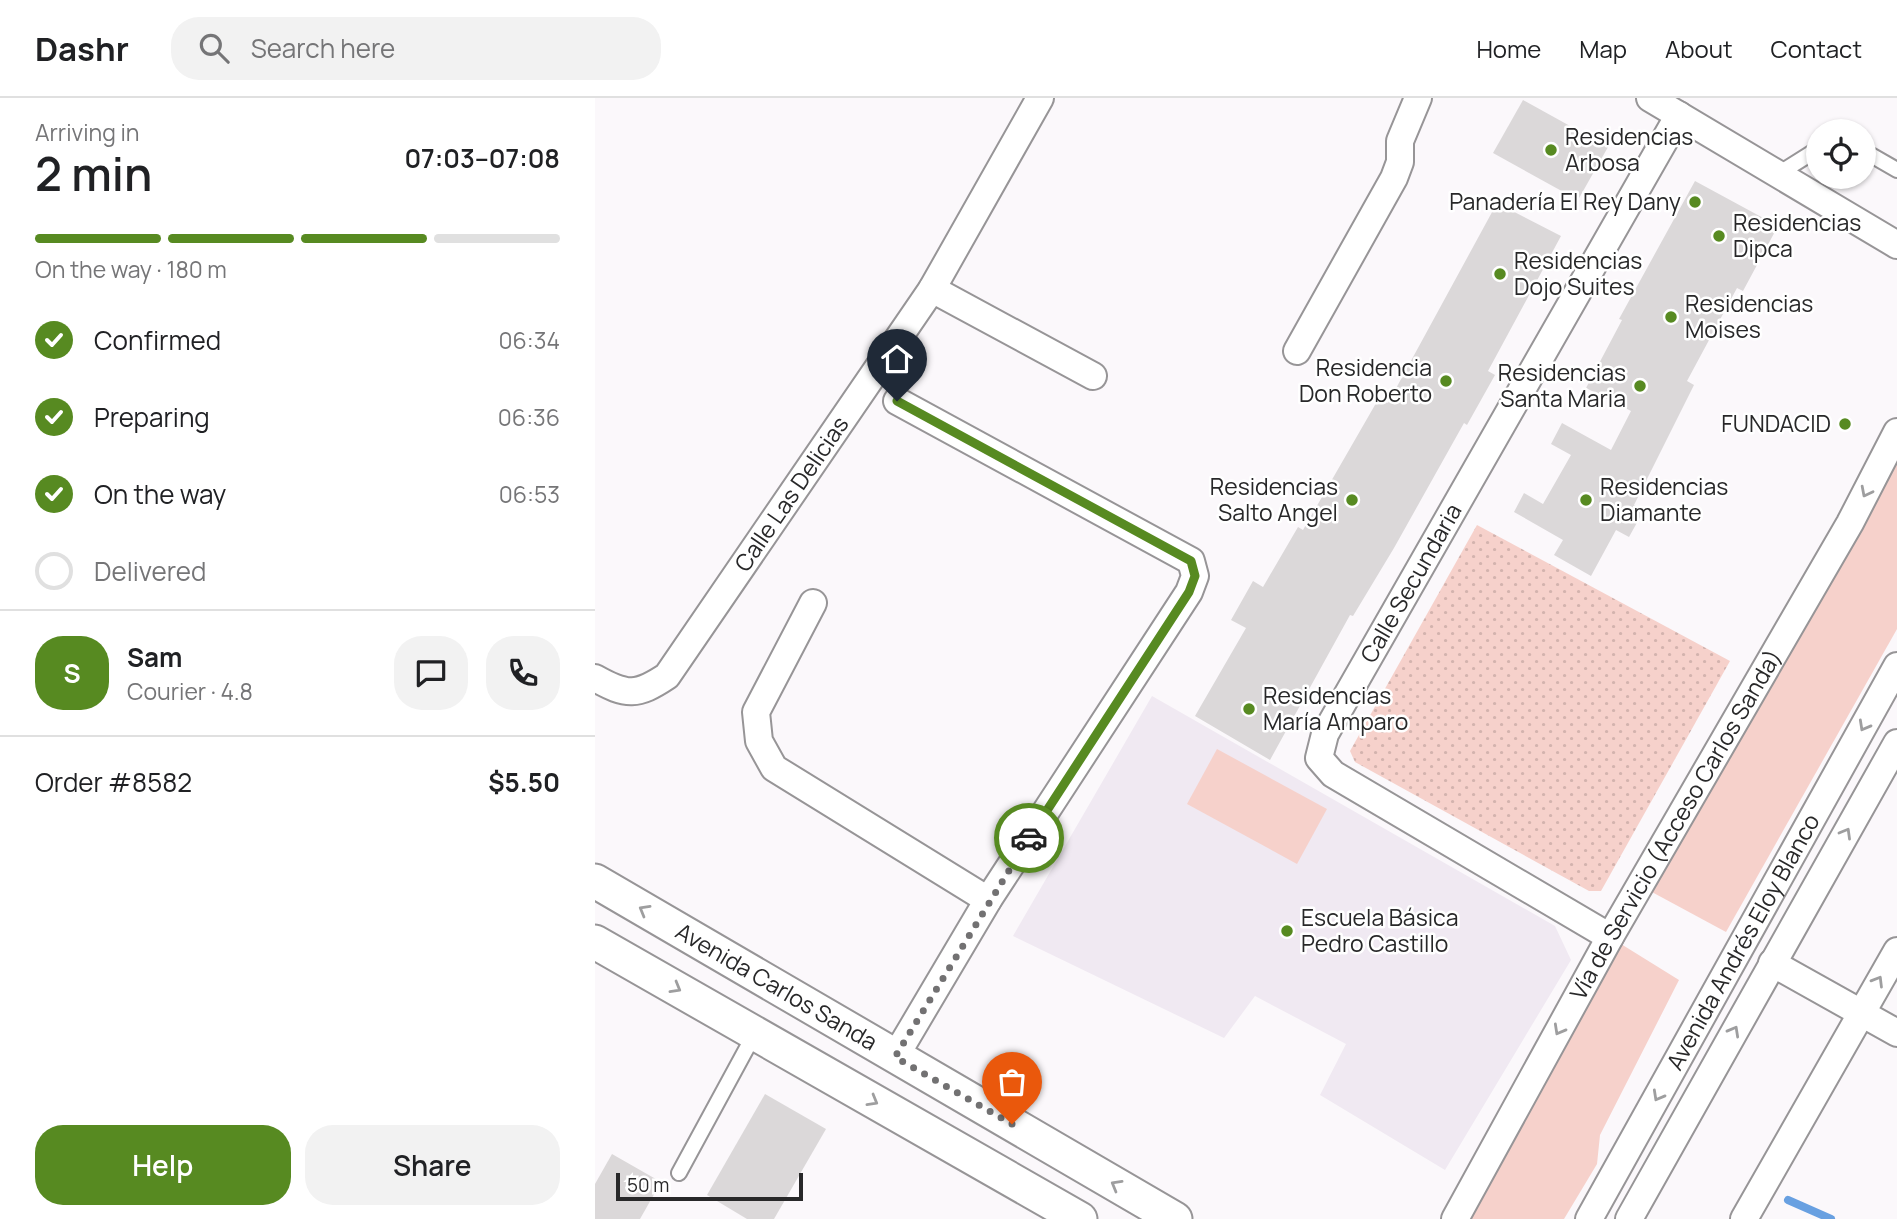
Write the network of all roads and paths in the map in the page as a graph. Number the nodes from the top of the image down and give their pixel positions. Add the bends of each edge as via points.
1 (1040, 98) edge
2 (1418, 98) edge
3 (1650, 98) edge
4 (1679, 115) junction
5 (1806, 156) edge
6 (1876, 158) edge
7 (1897, 170) edge
8 (1778, 174) junction
9 (1897, 245) edge
10 (932, 289) junction
11 (1297, 351) dead end
12 (1093, 376) dead end
13 (897, 401) dead end
14 (1897, 432) edge
15 (813, 603) dead end
16 (1897, 666) edge
17 (595, 678) edge
18 (1897, 743) edge
19 (595, 881) edge
20 (988, 900) junction
21 (1610, 937) junction
22 (595, 942) edge
23 (1897, 951) edge
24 (1772, 963) junction
25 (1860, 1012) junction
26 (755, 1033) junction
27 (1897, 1033) edge
28 (895, 1057) junction
29 (679, 1173) dead end
30 (1080, 1219) edge
31 (1175, 1219) edge
32 (1455, 1219) edge
33 (1590, 1219) edge
34 (1629, 1219) edge
35 (1744, 1219) edge

1 - 10 street, Calle Las Delicias
2 - 11 street via 1400,141 1394,178
3 - 4 street
4 - 8 street
4 - 21 street, Calle Secundaria via 1325,734 1319,758 1333,774
5 - 8 lane
6 - 7 lane
8 - 9 street
10 - 12 street
10 - 17 street, Calle Las Delicias via 667,676 644,691 616,690
13 - 20 street via 1191,561 1195,576
14 -> 21 street, Vía de Servicio (Acceso Carlos Sanda) via 1850,523
15 - 20 street via 756,712 759,741 774,768
16 -> 33 street, Avenida Andrés Eloy Blanco
24 -> 18 street, Avenida Andrés Eloy Blanco
28 -> 19 street, Avenida Carlos Sanda
20 - 28 street
21 -> 32 street, Vía de Servicio (Acceso Carlos Sanda)
22 -> 26 street
25 -> 23 street
24 - 25 street
34 -> 24 street, Avenida Andrés Eloy Blanco
25 - 27 street
25 - 35 street
26 - 29 lane
26 -> 30 street
31 -> 28 street, Avenida Carlos Sanda

